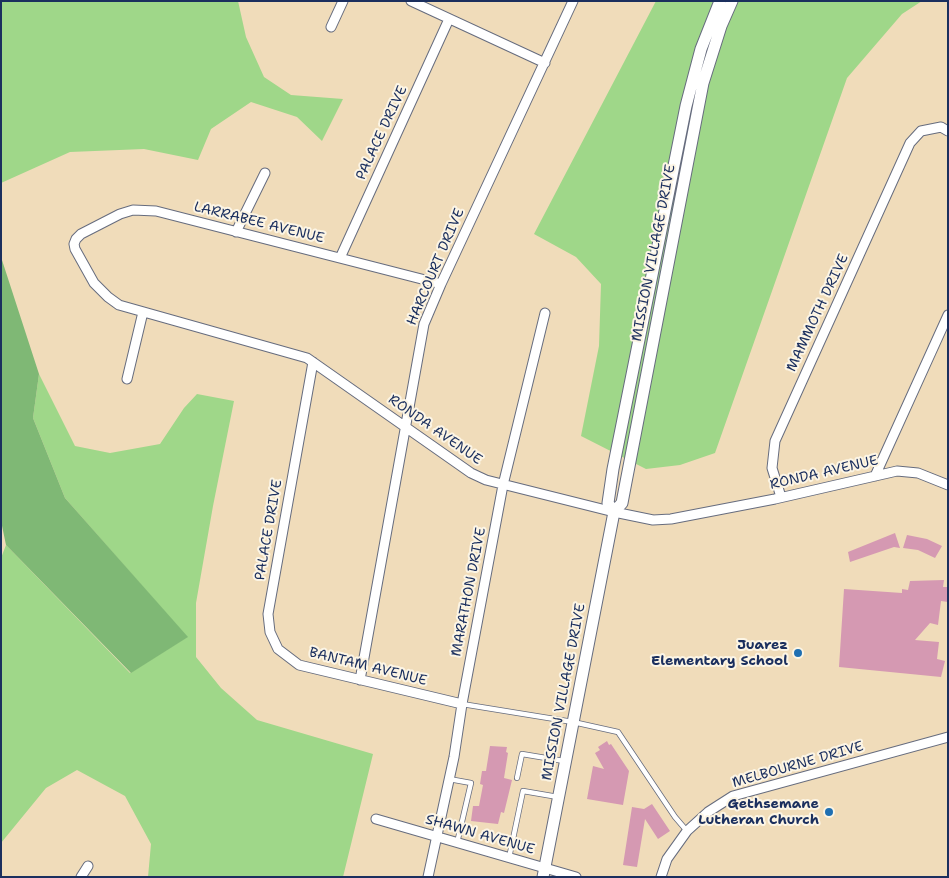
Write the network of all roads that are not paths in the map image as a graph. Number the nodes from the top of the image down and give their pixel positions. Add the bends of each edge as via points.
1 (343, 1) edge
2 (411, 1) edge
3 (573, 1) edge
4 (720, 1) edge
5 (732, 1) edge
6 (449, 19) junction
7 (330, 27) dead end
8 (545, 63) junction
9 (948, 131) edge
10 (265, 173) dead end
11 (236, 232) junction
12 (76, 238) joint
13 (340, 258) junction
14 (441, 284) junction
15 (143, 312) junction
16 (545, 313) dead end
17 (948, 314) edge
18 (313, 362) junction
19 (127, 379) dead end
20 (405, 427) junction
21 (875, 476) junction
22 (503, 485) junction
23 (948, 485) edge
24 (781, 498) junction
25 (614, 512) junction
26 (268, 614) joint
27 (360, 680) junction
28 (462, 704) junction
29 (573, 722) junction
30 (948, 737) edge
31 (566, 761) junction
32 (517, 778) dead end
33 (450, 779) junction
34 (559, 797) junction
35 (376, 819) dead end
36 (687, 830) junction
37 (437, 837) junction
38 (457, 843) junction
39 (509, 858) junction
40 (88, 866) dead end
41 (544, 872) edge
42 (82, 877) edge
43 (428, 877) edge
44 (576, 877) edge
45 (661, 877) edge

1 - 7 street
2 - 6 street
3 - 8 street, HARCOURT DRIVE
4 - 25 main road, MISSION VILLAGE DRIVE via 686,106 613,469 608,503
5 - 25 main road, MISSION VILLAGE DRIVE via 703,83 622,503
6 - 8 street
6 - 13 street, PALACE DRIVE
8 - 14 street, HARCOURT DRIVE
9 - 24 street, MAMMOTH DRIVE via 940,127 921,131 910,143 775,441 772,468
10 - 11 street
11 - 12 street, LARRABEE AVENUE via 156,211 133,210
11 - 13 street, LARRABEE AVENUE
12 - 15 street, RONDA AVENUE via 75,249 94,283 119,305
13 - 14 street, LARRABEE AVENUE
14 - 20 street, HARCOURT DRIVE via 424,324
15 - 18 street, RONDA AVENUE
15 - 19 street
16 - 22 street, MARATHON DRIVE
17 - 21 street
18 - 20 street, RONDA AVENUE
18 - 26 street, PALACE DRIVE
20 - 22 street, RONDA AVENUE via 471,474
20 - 27 street, HARCOURT DRIVE
21 - 23 street, RONDA AVENUE via 897,471 918,472
21 - 24 street, RONDA AVENUE
22 - 25 street, RONDA AVENUE
22 - 28 street, MARATHON DRIVE
24 - 25 street, RONDA AVENUE via 671,519 653,520
25 - 29 main road, MISSION VILLAGE DRIVE
26 - 27 street, BANTAM AVENUE via 270,632 278,649 299,665
27 - 28 street, BANTAM AVENUE
28 - 29 lane
28 - 33 street, MARATHON DRIVE
29 - 31 main road, MISSION VILLAGE DRIVE
29 - 36 lane via 618,732
30 - 36 street, MELBOURNE DRIVE via 733,796
31 - 32 lane via 522,754
31 - 34 main road, MISSION VILLAGE DRIVE
33 - 37 street, MARATHON DRIVE
33 - 38 lane via 471,784
34 - 39 lane via 523,791
34 - 41 main road, MISSION VILLAGE DRIVE
35 - 37 street, SHAWN AVENUE
36 - 45 street, MELBOURNE DRIVE via 667,859
37 - 38 street, SHAWN AVENUE
37 - 43 street, MARATHON DRIVE
38 - 39 street, SHAWN AVENUE
39 - 41 street, SHAWN AVENUE
40 - 42 street
41 - 44 street, SHAWN AVENUE

